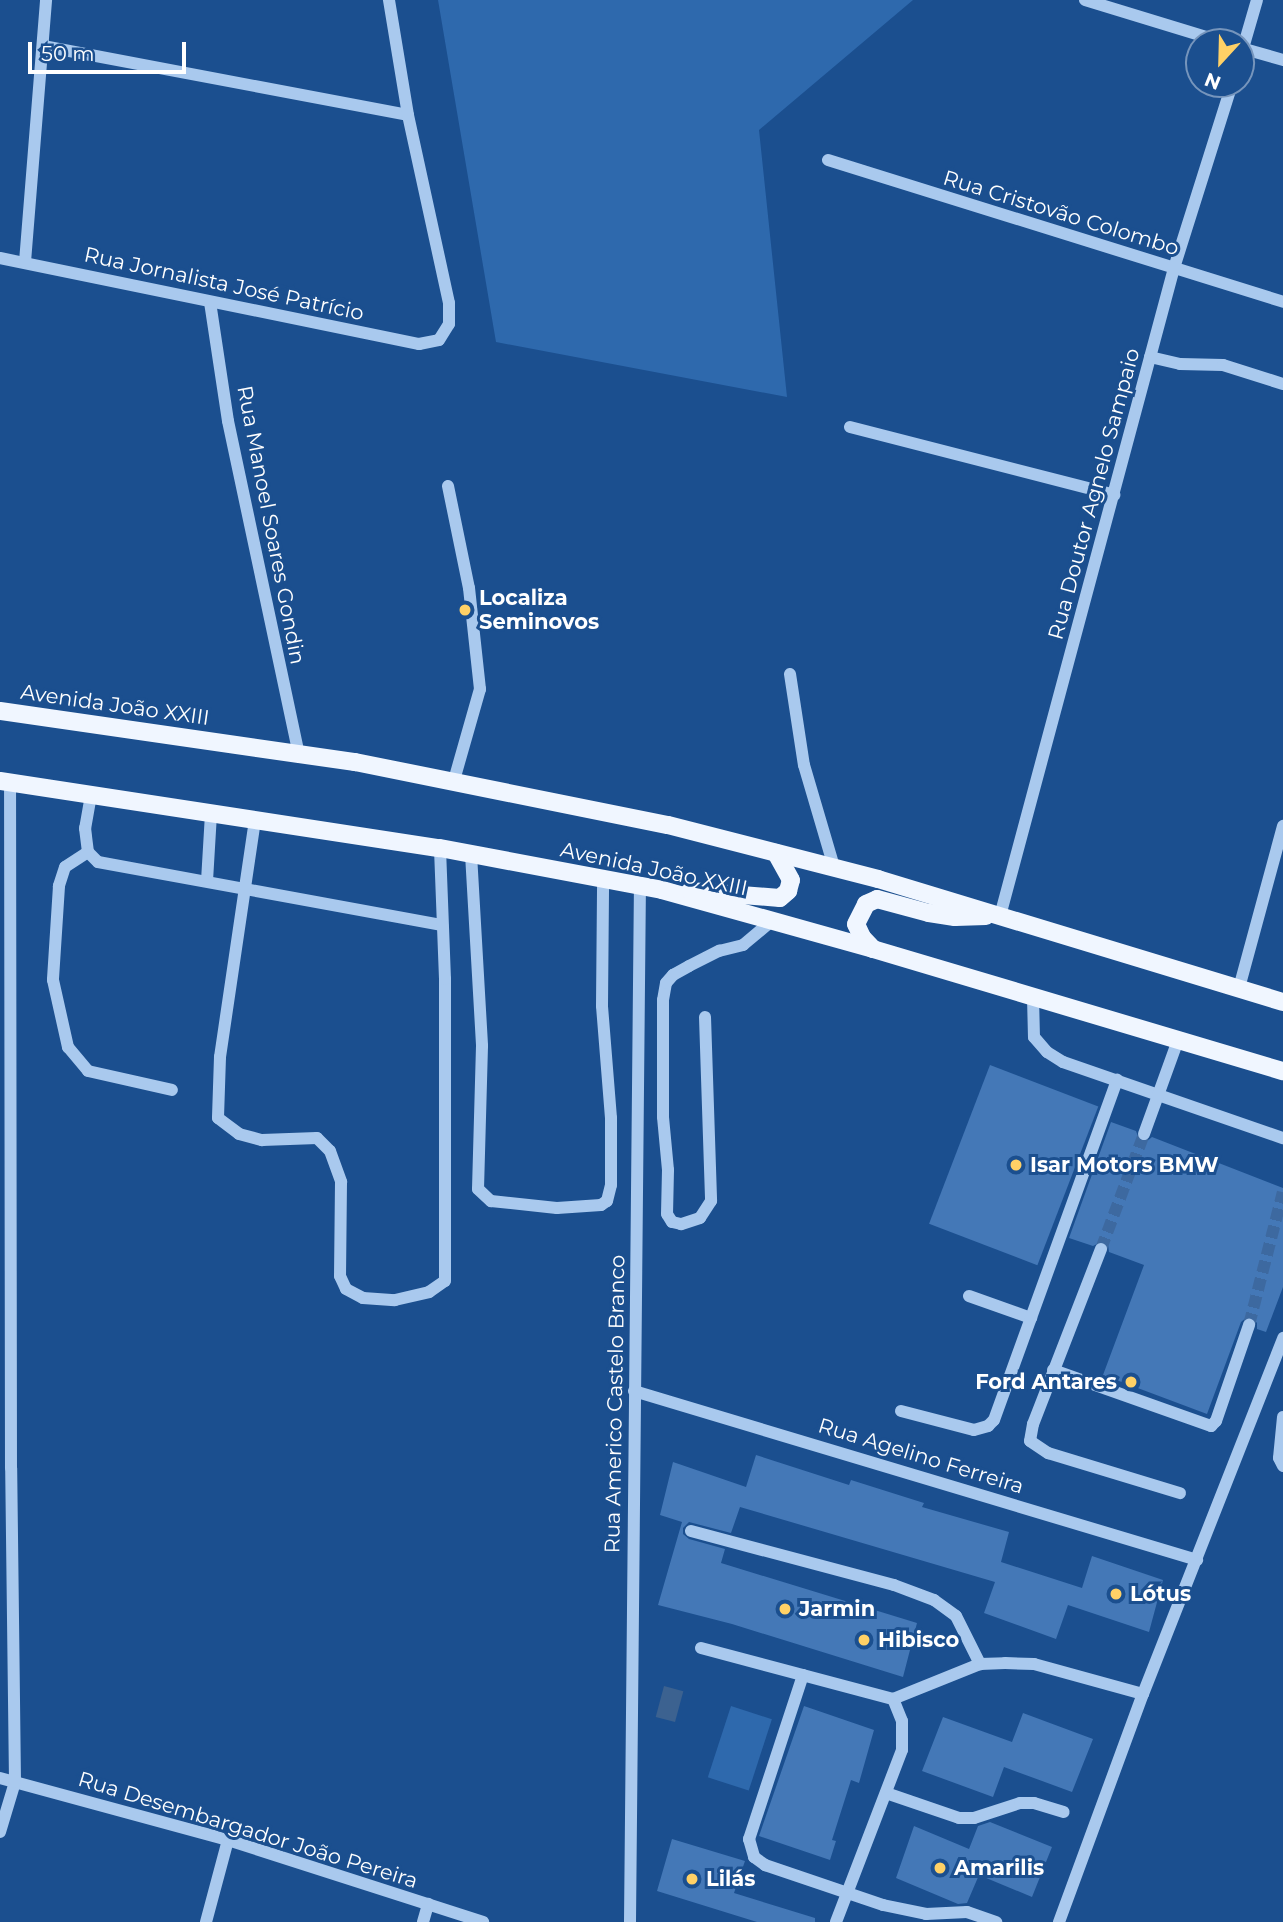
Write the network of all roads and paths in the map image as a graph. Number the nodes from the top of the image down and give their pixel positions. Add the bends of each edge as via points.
1 (46, 0) edge
2 (389, 0) edge
3 (1085, 0) edge
4 (1256, 0) edge
5 (1248, 28) edge
6 (1185, 31) edge
7 (43, 46) junction
8 (1255, 53) edge
9 (1283, 60) edge
10 (1228, 98) edge
11 (408, 115) junction
12 (828, 160) dead end
13 (0, 258) edge
14 (25, 262) junction
15 (1174, 268) junction
16 (210, 302) junction
17 (1283, 302) edge
18 (1150, 357) junction
19 (1283, 384) edge
20 (850, 427) dead end
21 (448, 486) dead end
22 (1114, 495) junction
23 (790, 674) dead end
24 (0, 711) edge
25 (299, 754) junction
26 (454, 780) junction
27 (5, 781) edge
28 (91, 795) junction
29 (211, 813) junction
30 (255, 820) junction
31 (1283, 826) edge
32 (440, 848) junction
33 (88, 852) junction
34 (776, 853) junction
35 (471, 855) junction
36 (834, 867) junction
37 (603, 880) junction
38 (206, 881) junction
39 (640, 887) junction
40 (242, 889) junction
41 (662, 890) junction
42 (1000, 916) junction
43 (773, 920) junction
44 (442, 925) junction
45 (873, 948) junction
46 (1239, 988) junction
47 (1033, 998) junction
48 (1283, 1002) edge
49 (705, 1017) dead end
50 (1178, 1040) junction
51 (1283, 1072) edge
52 (1117, 1080) junction
53 (172, 1090) dead end
54 (1159, 1094) junction
55 (1144, 1134) tunnel mouth
56 (1283, 1138) edge
57 (1101, 1249) tunnel mouth
58 (969, 1296) dead end
59 (1031, 1318) junction
60 (1249, 1325) tunnel mouth
61 (1283, 1338) edge
62 (1053, 1370) junction
63 (634, 1391) junction
64 (901, 1411) dead end
65 (1283, 1417) edge
66 (1283, 1466) edge
67 (1180, 1493) dead end
68 (691, 1531) dead end
69 (1197, 1560) junction
70 (701, 1648) dead end
71 (980, 1664) junction
72 (803, 1675) junction
73 (1143, 1694) junction
74 (893, 1699) junction
75 (0, 1778) edge
76 (15, 1782) junction
77 (887, 1793) junction
78 (1064, 1812) dead end
79 (0, 1832) edge
80 (228, 1840) junction
81 (845, 1892) junction
82 (428, 1904) junction
83 (206, 1922) edge
84 (423, 1922) edge
85 (483, 1922) edge
86 (630, 1922) edge
87 (836, 1922) edge
88 (996, 1922) edge
89 (1059, 1922) edge

1 - 7 street
2 - 11 street
3 - 6 street
4 - 5 street
7 - 11 street
7 - 14 street
8 - 9 street
10 - 15 street, Rua Doutor Agnelo Sampaio
11 - 16 street, Rua Jornalista José Patrício via 449,303 449,324 439,340 419,344
12 - 15 street, Rua Cristovão Colombo
13 - 14 street, Rua Jornalista José Patrício
14 - 16 street, Rua Jornalista José Patrício
15 - 17 street, Rua Cristovão Colombo
15 - 18 street, Rua Doutor Agnelo Sampaio
16 - 25 street, Rua Manoel Soares Gondin via 228,421
18 - 19 street via 1223,365
18 - 22 street, Rua Doutor Agnelo Sampaio
20 - 22 street
21 - 26 street via 468,588 480,689
22 - 42 street, Rua Doutor Agnelo Sampaio
23 - 36 street via 804,765
24 - 25 main road, Avenida João XXIII
25 - 26 main road, Avenida João XXIII
26 - 34 main road, Avenida João XXIII
27 - 28 main road, Avenida João XXIII
27 - 76 street
28 - 29 main road, Avenida João XXIII
28 - 33 street via 85,828
29 - 30 main road, Avenida João XXIII
29 - 38 street
30 - 32 main road, Avenida João XXIII
30 - 40 street
31 - 46 street
32 - 35 main road, Avenida João XXIII
32 - 44 street
33 - 38 street via 98,862
33 - 53 street via 65,867 59,886 53,980 68,1047 88,1071
34 - 36 main road, Avenida João XXIII
34 - 41 main road via 791,880 780,898
35 - 37 main road, Avenida João XXIII
35 - 37 street via 482,1046 478,1189 491,1201 557,1208 607,1201 611,1118 602,1006
36 - 42 main road, Avenida João XXIII
37 - 39 main road, Avenida João XXIII
38 - 40 street
39 - 41 main road, Avenida João XXIII
39 - 63 street, Rua Americo Castelo Branco
40 - 44 street
40 - 44 street via 220,1057 218,1118 239,1134 262,1140 317,1138 330,1151 341,1182 340,1276 346,1289 363,1298 395,1300 429,1292 445,1281
41 - 43 main road, Avenida João XXIII
42 - 45 main road via 942,915 877,899 866,904 856,924
42 - 46 main road, Avenida João XXIII
43 - 45 main road, Avenida João XXIII
43 - 49 street via 743,945 689,966 667,984 663,1000 667,1214 672,1222 681,1224 701,1219 711,1201
45 - 47 main road, Avenida João XXIII
46 - 48 main road, Avenida João XXIII
47 - 50 main road, Avenida João XXIII
47 - 52 street via 1032,1029 1037,1044 1063,1062
50 - 51 main road, Avenida João XXIII
50 - 54 street
52 - 54 street
52 - 59 street
54 - 55 street
54 - 56 street
57 - 62 street
58 - 59 street
59 - 64 street via 988,1426 974,1430
60 - 62 street via 1211,1426
61 - 69 street
62 - 67 street via 1030,1441 1072,1462
63 - 69 street, Rua Agelino Ferreira
63 - 86 street, Rua Americo Castelo Branco
65 - 66 street via 1279,1458
68 - 71 street via 934,1600 956,1616
69 - 73 street
70 - 72 street
71 - 73 street via 1034,1664
71 - 74 street
72 - 74 street
72 - 81 street via 749,1839 750,1849 765,1865
73 - 89 street
74 - 77 street via 904,1737
75 - 76 street, Rua Desembargador João Pereira
76 - 79 street
76 - 80 street, Rua Desembargador João Pereira
77 - 78 street via 959,1818 974,1818 1020,1803
77 - 81 street
80 - 82 street, Rua Desembargador João Pereira
80 - 83 street
81 - 87 street
81 - 88 street via 909,1911 967,1912
82 - 84 street
82 - 85 street, Rua Desembargador João Pereira

